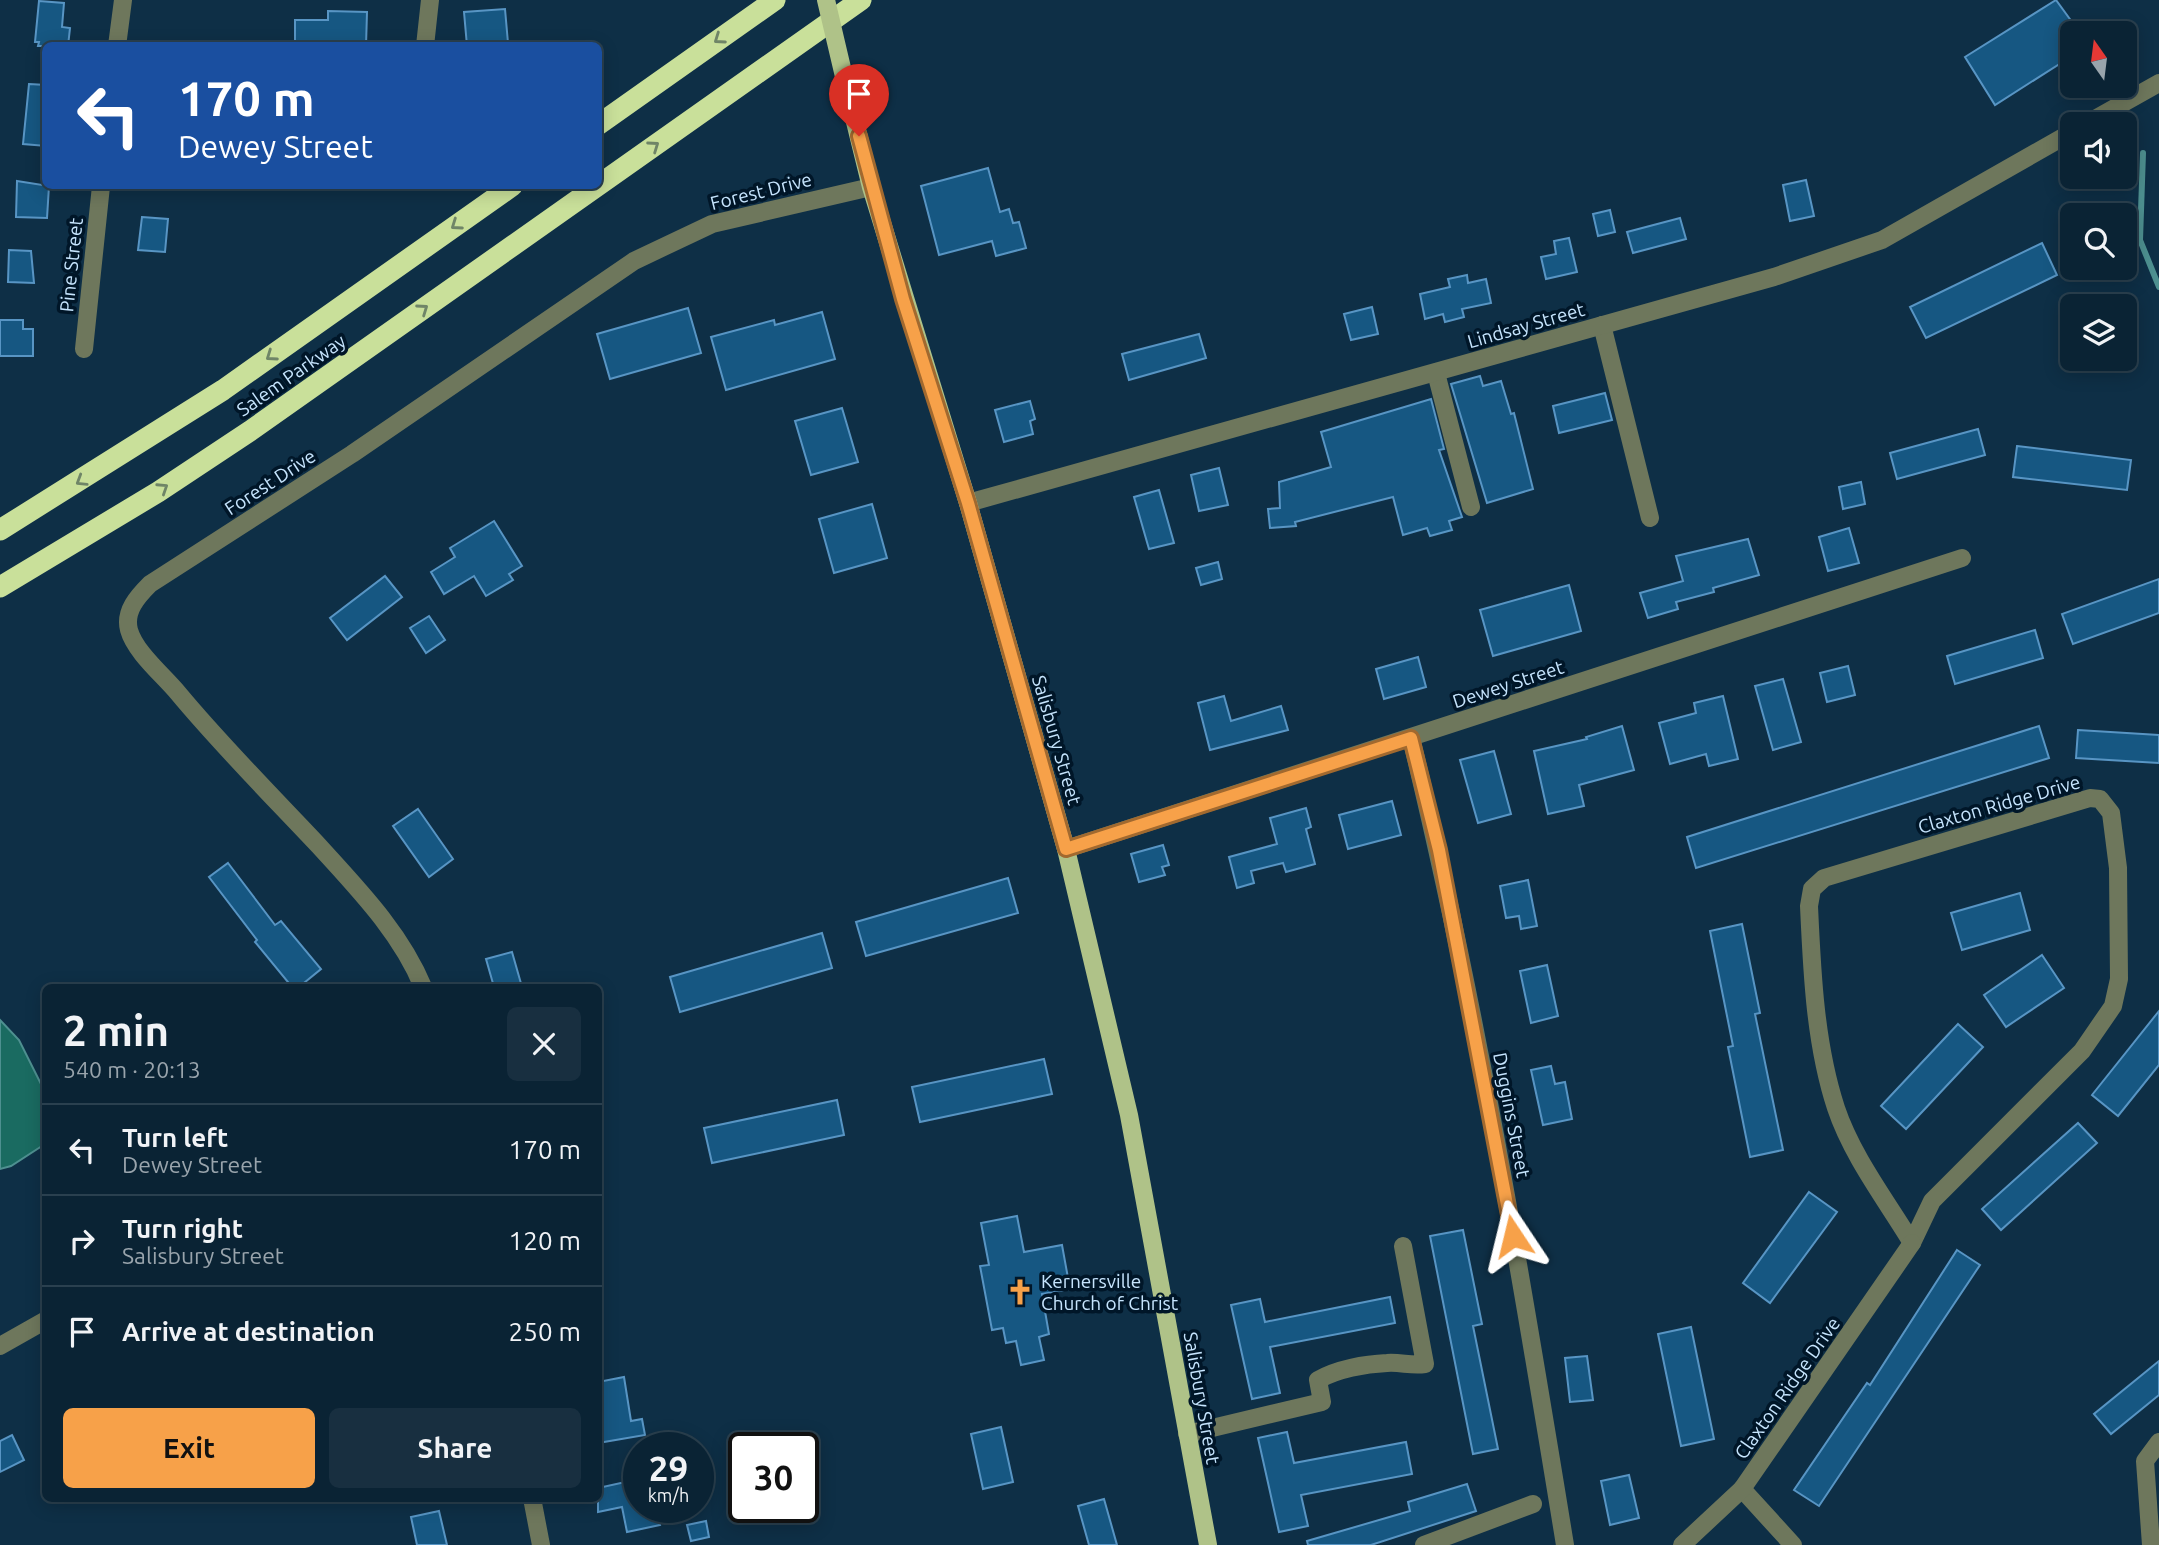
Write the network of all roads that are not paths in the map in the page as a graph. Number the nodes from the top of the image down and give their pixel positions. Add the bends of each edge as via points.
1 (123, 0) edge
2 (430, 0) edge
3 (775, 0) edge
4 (827, 0) edge
5 (861, 0) edge
6 (118, 42) edge
7 (425, 42) edge
8 (2159, 83) edge
9 (2107, 112) edge
10 (602, 122) edge
11 (2060, 139) edge
12 (602, 183) edge
13 (871, 187) junction
14 (101, 189) edge
15 (508, 189) edge
16 (593, 189) edge
17 (1602, 325) junction
18 (84, 349) dead end
19 (1436, 373) junction
20 (968, 503) junction
21 (1471, 507) dead end
22 (1650, 518) dead end
23 (0, 530) edge
24 (1962, 558) dead end
25 (0, 587) edge
26 (1411, 738) junction
27 (1066, 849) junction
28 (422, 984) edge
29 (1912, 1243) junction
30 (1403, 1245) dead end
31 (42, 1323) edge
32 (0, 1346) edge
33 (1187, 1434) junction
34 (2159, 1443) edge
35 (1742, 1489) junction
36 (533, 1502) edge
37 (1533, 1504) dead end
38 (541, 1545) edge
39 (1208, 1545) edge
40 (1424, 1545) edge
41 (1564, 1545) edge
42 (1682, 1545) edge
43 (1793, 1545) edge
44 (2151, 1545) edge

1 - 6 street
2 - 7 street
3 -> 10 highway
4 - 13 main road, Salisbury Street, bridge
12 -> 5 highway, Salem Parkway
8 - 9 street
11 - 17 street, Lindsay Street via 1882,240 1773,277
13 - 20 main road, Salisbury Street
13 - 28 street, Forest Drive via 712,224 634,261 352,454 149,583 133,604 129,633 145,655 397,937
14 - 18 street, Pine Street
15 -> 23 highway, Salem Parkway via 223,390
25 -> 16 highway, Salem Parkway via 250,431
17 - 19 street, Lindsay Street
17 - 22 street
19 - 20 street, Lindsay Street
19 - 21 street
20 - 27 main road, Salisbury Street
24 - 26 street, Dewey Street
26 - 27 street, Dewey Street
26 - 41 street, Duggins Street via 1439,850 1508,1210
27 - 33 main road, Salisbury Street via 1129,1115
29 - 29 street, Claxton Ridge Drive via 1932,1201 2082,1051 2113,1006 2120,965 2118,868 2111,813 2099,799 2041,812 1824,878 1812,889 1809,906 1818,1018 1836,1108 1851,1142
29 - 35 street, Claxton Ridge Drive
30 - 33 street via 1425,1364 1389,1362 1332,1372 1318,1380 1322,1402
31 - 32 street
33 - 39 main road, Salisbury Street
34 - 44 street via 2145,1461
35 - 42 street, Claxton Ridge Drive
35 - 43 street
36 - 38 street
37 - 40 street

